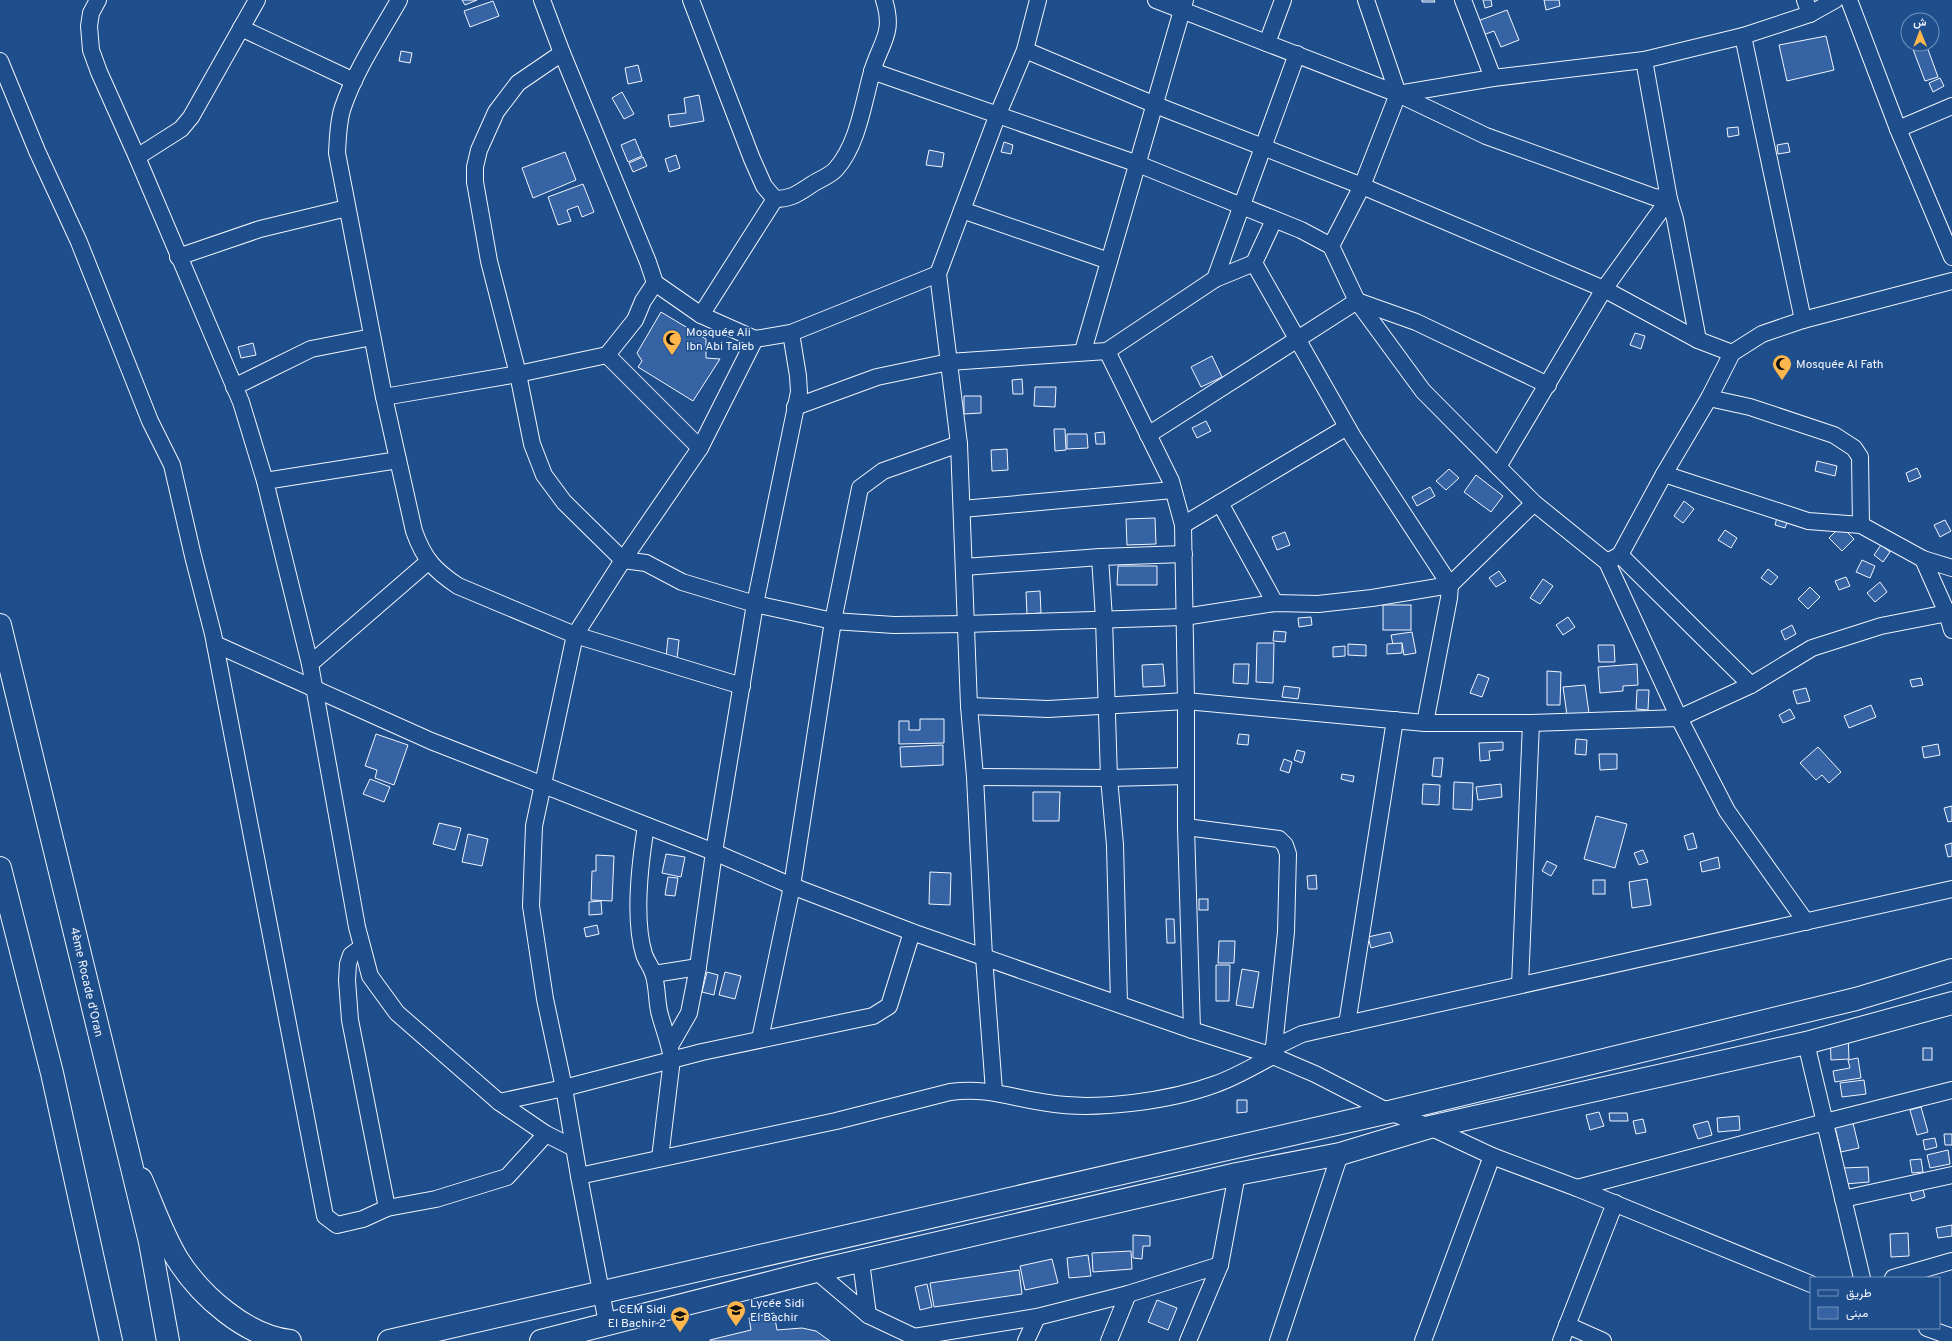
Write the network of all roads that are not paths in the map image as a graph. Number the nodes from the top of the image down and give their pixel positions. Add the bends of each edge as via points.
1 (98, 0) edge
2 (257, 0) edge
3 (399, 0) edge
4 (542, 0) edge
5 (690, 0) edge
6 (884, 0) edge
7 (1038, 0) edge
8 (1156, 0) edge
9 (1283, 0) edge
10 (1366, 0) edge
11 (1463, 0) edge
12 (1835, 0) edge
13 (1849, 0) edge
14 (1183, 5) edge
15 (1808, 7) edge
16 (241, 28) junction
17 (1743, 36) junction
18 (1267, 43) junction
19 (1024, 50) junction
20 (562, 53) junction
21 (1297, 54) junction
22 (1644, 60) junction
23 (0, 61) edge
24 (872, 71) junction
25 (1493, 78) junction
26 (354, 81) junction
27 (1398, 94) junction
28 (1153, 104) junction
29 (1952, 106) edge
30 (998, 114) junction
31 (1898, 129) junction
32 (1262, 147) junction
33 (137, 157) junction
34 (1138, 164) junction
35 (1362, 186) junction
36 (775, 199) junction
37 (1669, 199) junction
38 (1241, 207) junction
39 (346, 208) junction
40 (962, 210) junction
41 (1274, 220) junction
42 (1331, 246) junction
43 (178, 257) junction
44 (1952, 257) edge
45 (1109, 261) junction
46 (1254, 262) junction
47 (938, 274) junction
48 (1216, 279) junction
49 (1952, 281) edge
50 (655, 283) junction
51 (1604, 289) junction
52 (1357, 300) junction
53 (701, 315) junction
54 (1803, 320) junction
55 (791, 333) junction
56 (372, 338) junction
57 (755, 339) junction
58 (1296, 340) junction
59 (1698, 340) junction
60 (1083, 351) junction
61 (1107, 351) junction
62 (1732, 353) junction
63 (607, 355) junction
64 (949, 362) junction
65 (518, 374) junction
66 (1548, 385) junction
67 (234, 387) junction
68 (384, 397) junction
69 (1709, 398) junction
70 (795, 407) junction
71 (1347, 427) junction
72 (1148, 435) junction
73 (958, 444) junction
74 (700, 448) junction
75 (398, 460) junction
76 (1498, 467) junction
77 (1664, 474) junction
78 (265, 481) junction
79 (1173, 490) junction
80 (1220, 503) junction
81 (1534, 503) junction
82 (962, 509) junction
83 (1183, 525) junction
84 (1861, 525) junction
85 (1184, 554) junction
86 (1100, 557) junction
87 (1614, 558) junction
88 (1923, 559) junction
89 (623, 560) junction
90 (429, 561) junction
91 (964, 567) junction
92 (1952, 568) edge
93 (1450, 585) junction
94 (1276, 603) junction
95 (755, 604) junction
96 (1950, 613) edge
97 (1184, 616) junction
98 (1104, 618) junction
99 (833, 621) junction
100 (0, 624) edge
101 (966, 624) junction
102 (1952, 630) edge
103 (575, 634) junction
104 (215, 644) junction
105 (310, 664) junction
106 (1751, 685) junction
107 (742, 686) junction
108 (314, 688) junction
109 (1186, 701) junction
110 (1107, 705) junction
111 (969, 706) junction
112 (1679, 718) junction
113 (1395, 720) junction
114 (1425, 723) junction
115 (1531, 723) junction
116 (1186, 776) junction
117 (975, 777) junction
118 (1109, 778) junction
119 (542, 785) junction
120 (646, 826) junction
121 (1186, 827) junction
122 (714, 852) junction
123 (0, 868) edge
124 (792, 886) junction
125 (1952, 889) edge
126 (1806, 922) junction
127 (912, 932) junction
128 (362, 946) junction
129 (984, 957) junction
130 (698, 967) junction
131 (1952, 970) edge
132 (654, 974) junction
133 (1520, 985) junction
134 (1952, 1003) edge
135 (1119, 1004) junction
136 (1347, 1024) junction
137 (1192, 1030) junction
138 (760, 1039) junction
139 (1806, 1043) junction
140 (671, 1052) junction
141 (1273, 1052) junction
142 (564, 1088) junction
143 (1952, 1090) edge
144 (994, 1091) junction
145 (498, 1102) junction
146 (1388, 1112) junction
147 (1825, 1122) junction
148 (1430, 1127) junction
149 (546, 1134) junction
150 (574, 1148) junction
151 (128, 1149) junction
152 (1340, 1154) junction
153 (1492, 1156) junction
154 (660, 1158) junction
155 (1237, 1174) junction
156 (1952, 1175) edge
157 (579, 1176) junction
158 (1577, 1188) junction
159 (1843, 1199) junction
160 (1615, 1203) junction
161 (387, 1208) junction
162 (1952, 1261) edge
163 (861, 1262) junction
164 (1220, 1265) junction
165 (816, 1271) junction
166 (1862, 1277) edge
167 (1896, 1277) edge
168 (1810, 1284) edge
169 (602, 1292) junction
170 (1128, 1294) junction
171 (868, 1315) junction
172 (1037, 1317) junction
173 (607, 1323) junction
174 (1567, 1325) junction
175 (1930, 1329) edge
176 (1952, 1337) edge
177 (919, 1339) edge
178 (111, 1341) edge
179 (168, 1341) edge
180 (290, 1341) edge
181 (389, 1341) edge
182 (541, 1341) edge
183 (1026, 1341) edge
184 (1109, 1341) edge
185 (1188, 1341) edge
186 (1278, 1341) edge
187 (1422, 1341) edge
188 (1561, 1341) edge
189 (1603, 1341) edge

1 - 33 street via 91,14 89,26 91,50
2 - 16 street
3 - 26 street
4 - 20 street
5 - 36 street via 752,159 764,186
6 - 24 street via 888,13 888,28 885,42
7 - 19 street
8 - 14 street
9 - 18 street
10 - 27 street
11 - 25 street
12 - 15 street
13 - 31 street
14 - 18 street
14 - 28 street
15 - 17 street
16 - 26 street
16 - 33 street via 181,129
17 - 22 street
17 - 54 street
18 - 21 street
19 - 28 street
19 - 30 street
20 - 50 street
20 - 65 street via 518,83 496,112 479,150 475,167 475,182 489,261
21 - 27 street
21 - 32 street
22 - 25 street
22 - 37 street
23 - 104 street via 37,151 79,242 150,421 172,466
24 - 30 street
24 - 36 street via 855,136 836,170 789,199
25 - 27 street
26 - 39 street via 343,107 338,129 337,152
27 - 35 street
27 - 37 street via 1486,136 1654,197
28 - 32 street
28 - 34 street
29 - 31 street
30 - 34 street
30 - 40 street
31 - 44 street
32 - 35 street
32 - 38 street
33 - 43 street
34 - 38 street
34 - 45 street
35 - 42 street
35 - 51 street
36 - 53 street
37 - 51 street
37 - 59 street
38 - 41 street
38 - 48 street
39 - 43 street via 260,229
39 - 56 street
40 - 45 street
40 - 47 street
41 - 42 street via 1301,230
41 - 46 street
42 - 52 street
43 - 67 street
45 - 60 street
46 - 48 street
46 - 58 street
47 - 55 street
47 - 64 street
48 - 61 street
49 - 54 street
50 - 53 street
50 - 63 street via 643,301 636,320
51 - 59 street
51 - 66 street
52 - 58 street
52 - 66 street via 1416,322
52 - 76 street via 1423,390
53 - 57 street
54 - 62 street via 1762,334
55 - 57 street
55 - 70 street via 799,392
56 - 67 street via 311,350
56 - 68 street
57 - 74 street
58 - 71 street
58 - 72 street
59 - 62 street
60 - 61 street
60 - 64 street
61 - 72 street
62 - 69 street
63 - 65 street
63 - 74 street
64 - 70 street via 878,377
64 - 73 street
65 - 68 street
65 - 89 street via 532,444 544,476 564,502
66 - 76 street
67 - 78 street
68 - 75 street
69 - 77 street
69 - 84 street via 1750,407 1834,435 1854,448 1860,457
70 - 95 street
71 - 80 street
71 - 93 street
72 - 79 street
73 - 82 street
73 - 99 street via 883,471 860,488
74 - 89 street
75 - 78 street
75 - 90 street via 414,531 421,550
76 - 81 street
77 - 84 street via 1808,521
77 - 87 street
78 - 105 street
79 - 82 street
79 - 83 street
80 - 83 street
80 - 94 street
81 - 87 street
81 - 93 street
82 - 91 street
83 - 85 street
84 - 88 street
85 - 86 street
85 - 97 street
86 - 91 street
86 - 98 street
87 - 106 street
87 - 112 street
88 - 92 street
88 - 96 street
89 - 95 street via 646,563 682,582
89 - 103 street
90 - 103 street via 442,576 458,586
90 - 105 street
91 - 101 street
93 - 94 street via 1318,604
93 - 114 street
94 - 97 street
95 - 99 street
95 - 107 street
96 - 102 street
96 - 106 street via 1881,626 1812,648
97 - 98 street
97 - 109 street
98 - 101 street
98 - 110 street
99 - 101 street
99 - 124 street
100 - 151 main road, 4ème Rocade d'Oran
101 - 111 street
103 - 107 street
103 - 119 street
104 - 108 street
104 - 161 street via 325,1216 337,1224 364,1219
105 - 108 street
106 - 112 street
107 - 122 street
108 - 119 street via 431,742
108 - 128 street
109 - 110 street
109 - 113 street
109 - 116 street
110 - 111 street via 1048,709
110 - 118 street
111 - 117 street
112 - 115 street
112 - 126 street via 1727,811
113 - 114 street
113 - 136 street
114 - 115 street
115 - 133 street
116 - 118 street
116 - 121 street
117 - 118 street
117 - 129 street
118 - 135 street via 1115,845
119 - 120 street
119 - 142 street via 534,826 531,906 545,999
120 - 122 street
120 - 132 street via 641,858 640,934 644,954
121 - 137 street
121 - 141 street via 1279,839 1285,845 1288,854 1286,932
122 - 124 street
122 - 130 street
123 - 178 main road via 52,1073
124 - 127 street
124 - 138 street
125 - 126 street
126 - 133 street
127 - 129 street
127 - 138 street via 889,1006 873,1016
128 - 145 street via 370,976 397,1013
128 - 161 street via 351,955 348,964 350,1020
129 - 135 street
129 - 144 street
130 - 132 street
130 - 140 street via 689,1013
131 - 146 main road via 1856,999
132 - 140 street via 660,1015
133 - 136 street
134 - 139 main road
135 - 137 street
136 - 141 street via 1302,1034
137 - 141 street
138 - 140 street
139 - 147 street
139 - 148 main road
140 - 142 street
140 - 154 street
141 - 144 street via 1216,1084 1158,1099 1111,1104 1055,1104
141 - 146 street
142 - 145 street
142 - 150 street
143 - 147 street
144 - 154 street via 950,1092 836,1120
145 - 149 street
146 - 148 street
146 - 169 main road
147 - 158 street
147 - 159 street
148 - 152 main road
148 - 153 street
149 - 150 street
149 - 161 street via 507,1177 436,1199
150 - 157 street
151 - 179 main road, 4ème Rocade d'Oran via 150,1242
151 - 180 main road via 178,1260 201,1290 239,1322 274,1339
152 - 155 main road
152 - 186 street
153 - 158 street
153 - 187 street
154 - 157 street
155 - 163 main road
155 - 164 street
156 - 159 street
157 - 169 street
158 - 160 street
159 - 166 street
160 - 168 street
160 - 174 street
162 - 167 street
163 - 165 main road
163 - 171 street
164 - 170 street
164 - 185 street
165 - 171 street
165 - 173 main road
169 - 173 street
169 - 181 main road
170 - 172 street
170 - 184 street
171 - 177 street
172 - 177 street
172 - 183 street
173 - 182 main road
174 - 188 street
174 - 189 street
175 - 176 street

